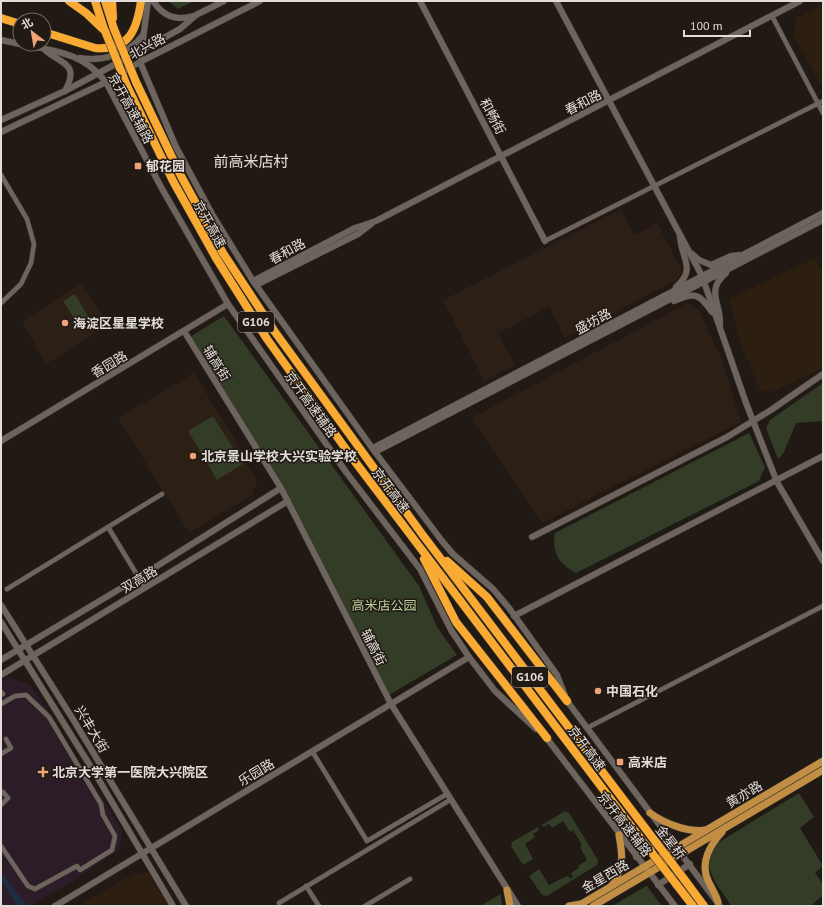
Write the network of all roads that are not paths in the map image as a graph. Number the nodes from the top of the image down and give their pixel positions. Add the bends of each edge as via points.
1 (69, 1) edge
2 (95, 1) edge
3 (105, 1) edge
4 (112, 1) edge
5 (141, 1) edge
6 (148, 1) edge
7 (153, 1) edge
8 (224, 1) edge
9 (260, 1) edge
10 (420, 1) edge
11 (556, 1) edge
12 (800, 1) edge
13 (196, 15) junction
14 (772, 16) junction
15 (1, 18) edge
16 (12, 21) edge
17 (114, 29) junction
18 (105, 31) junction
19 (52, 35) edge
20 (142, 35) junction
21 (1, 40) edge
22 (12, 42) edge
23 (52, 50) edge
24 (140, 51) junction
25 (48, 52) edge
26 (75, 56) junction
27 (140, 62) junction
28 (99, 73) junction
29 (106, 82) junction
30 (65, 91) junction
31 (608, 101) junction
32 (823, 101) edge
33 (818, 104) junction
34 (823, 113) edge
35 (1, 120) edge
36 (1, 132) edge
37 (502, 156) junction
38 (1, 175) edge
39 (654, 187) junction
40 (823, 213) edge
41 (823, 220) edge
42 (680, 235) junction
43 (545, 241) joint
44 (686, 247) junction
45 (743, 255) junction
46 (734, 267) junction
47 (703, 279) junction
48 (255, 283) junction
49 (669, 293) junction
50 (1, 303) edge
51 (228, 304) junction
52 (657, 306) junction
53 (716, 317) junction
54 (720, 328) junction
55 (184, 331) junction
56 (823, 374) edge
57 (753, 421) junction
58 (1, 441) edge
59 (374, 450) junction
60 (823, 456) edge
61 (777, 482) junction
62 (281, 488) junction
63 (162, 494) dead end
64 (288, 501) junction
65 (108, 527) junction
66 (422, 534) junction
67 (532, 537) dead end
68 (414, 540) junction
69 (823, 561) edge
70 (138, 578) junction
71 (145, 588) junction
72 (7, 589) dead end
73 (102, 600) junction
74 (1, 605) edge
75 (823, 606) edge
76 (108, 610) junction
77 (514, 616) junction
78 (1, 622) edge
79 (27, 645) junction
80 (19, 649) junction
81 (33, 656) junction
82 (469, 657) junction
83 (1, 660) edge
84 (26, 660) junction
85 (1, 675) edge
86 (567, 701) junction
87 (1, 704) edge
88 (391, 704) junction
89 (587, 728) junction
90 (547, 738) junction
91 (6, 739) dead end
92 (312, 751) junction
93 (1, 754) edge
94 (823, 761) edge
95 (823, 770) edge
96 (2, 791) edge
97 (449, 797) junction
98 (1, 805) edge
99 (650, 813) junction
100 (639, 820) joint
101 (631, 826) joint
102 (725, 827) junction
103 (708, 830) junction
104 (619, 835) junction
105 (669, 837) junction
106 (1, 846) edge
107 (151, 848) junction
108 (680, 850) junction
109 (142, 853) junction
110 (636, 857) junction
111 (690, 864) junction
112 (647, 870) junction
113 (410, 879) dead end
114 (658, 885) junction
115 (306, 886) junction
116 (612, 886) junction
117 (507, 890) junction
118 (279, 903) dead end
119 (719, 904) edge
120 (580, 905) edge
121 (55, 906) edge
122 (173, 906) edge
123 (186, 906) edge
124 (319, 906) edge
125 (365, 906) edge
126 (510, 906) edge
127 (518, 906) edge
128 (569, 906) edge
129 (593, 906) edge
130 (674, 906) edge
131 (693, 906) edge
132 (704, 906) edge

1 - 18 highway
2 - 18 highway, G106
3 - 17 highway, G106
4 - 17 highway
5 - 19 highway via 134,31 125,41 115,46 95,48
6 - 20 street, 京开高速辅路
7 - 13 street via 166,15 174,19
8 - 13 street, 北兴路
9 - 27 street, 北兴路
10 - 37 street, 和畅街
11 - 31 street
12 - 14 street, 春和路
13 - 24 street, 北兴路 via 180,29
14 - 31 street, 春和路
14 - 33 street
15 - 16 highway
17 - 66 highway, 京开高速 / G106, bridge via 136,82 223,253 279,339
18 - 68 highway, 京开高速 / G106, bridge via 127,86 173,181 216,258 267,339
20 - 24 street, 京开高速辅路
20 - 26 street via 135,45 97,60
21 - 22 street, 京开高速辅路
23 - 26 street, 京开高速辅路
24 - 27 street, 京开高速辅路
24 - 28 street, 北兴路
25 - 30 street via 66,63 70,69 71,77
26 - 28 street, 京开高速辅路
27 - 29 street, 北兴路
27 - 48 street, 京开高速辅路 via 176,147 215,220
28 - 29 street, 京开高速辅路
28 - 30 street, 北兴路
29 - 36 street, 北兴路
29 - 51 street, 京开高速辅路 via 160,187
30 - 35 street, 北兴路
31 - 37 street, 春和路
31 - 39 street
32 - 33 street
33 - 34 street
33 - 39 street
37 - 43 street, 和畅街
37 - 48 street, 春和路 via 376,221 355,228
38 - 50 street via 27,219 34,244 31,262 21,284
39 - 42 street
39 - 43 street
40 - 45 street, 盛坊路
41 - 46 street, 盛坊路
42 - 44 street
42 - 49 street via 680,246 688,267 687,275
44 - 45 street via 699,260 711,265 731,256
44 - 47 street
45 - 47 street, 盛坊路
46 - 47 street, 盛坊路
46 - 54 street via 723,276 714,291 721,314
47 - 49 street, 盛坊路
47 - 52 street, 盛坊路
47 - 53 street
48 - 59 street, 京开高速辅路
49 - 59 street, 盛坊路
51 - 55 street, 香园路
51 - 82 street, 京开高速辅路 via 346,472 420,569 451,630
52 - 53 street via 692,294 698,295
52 - 59 street, 盛坊路
53 - 54 street
54 - 57 street
55 - 58 street, 香园路
55 - 62 street, 辅高街
56 - 57 street
57 - 61 street
57 - 67 street via 727,437
59 - 77 street, 京开高速辅路 via 453,554 492,589
60 - 61 street
61 - 69 street
61 - 77 street
62 - 64 street, 辅高街
62 - 70 street, 双高路
63 - 65 street
64 - 71 street, 双高路
64 - 88 street, 辅高街
65 - 70 street
65 - 72 street
66 - 86 highway via 456,570 487,597
66 - 100 highway, 京开高速 / G106
68 - 90 highway via 456,622
68 - 101 highway, 京开高速 / G106
70 - 71 street
70 - 73 street, 双高路
71 - 76 street, 双高路
73 - 76 street
73 - 79 street, 双高路
74 - 79 street, 兴丰大街
75 - 89 street
76 - 81 street, 双高路
77 - 86 street, 京开高速辅路 via 557,675
78 - 80 street, 兴丰大街
79 - 80 street, 双高路
79 - 81 street, 兴丰大街
80 - 83 street, 双高路
80 - 84 street, 兴丰大街
81 - 84 street, 双高路
81 - 107 street, 兴丰大街
82 - 88 street, 乐园路
82 - 90 street, 京开高速辅路 via 505,701
84 - 85 street, 双高路
84 - 109 street, 兴丰大街
86 - 89 street, 京开高速辅路
87 - 106 street via 15,696 26,695 49,717 101,804 115,836 112,850 80,870 77,866 35,889 28,886
88 - 92 street, 乐园路
88 - 97 street, 辅高街
89 - 99 street, 京开高速辅路
90 - 104 street, 京开高速辅路
91 - 93 street via 12,748
92 - 97 street via 367,840
92 - 107 street, 乐园路
94 - 103 main road, 黄亦路
95 - 102 main road, 黄亦路
96 - 98 street via 8,798
97 - 115 street
97 - 117 street, 辅高街
99 - 103 main road via 658,819 688,829
99 - 105 street, 京开高速辅路
100 - 132 highway, 金星桥 / G106, bridge
101 - 131 highway, 金星桥 / G106, bridge
102 - 108 main road, 黄亦路
102 - 119 main road via 710,846 705,862 706,876
103 - 108 main road, 黄亦路
104 - 110 street, 京开高速辅路
104 - 116 main road via 622,864
105 - 108 street, 京开高速辅路
105 - 110 street
107 - 109 street, 乐园路
107 - 123 street, 兴丰大街
108 - 111 street, 京开高速辅路
108 - 112 main road
109 - 121 street, 乐园路
109 - 122 street, 兴丰大街
110 - 112 street, 京开高速辅路
111 - 114 street
111 - 119 street, 京开高速辅路
112 - 114 street, 京开高速辅路
112 - 116 main road, 金星西路
112 - 129 main road, 金星西路
113 - 125 street
114 - 130 street, 京开高速辅路
115 - 118 street
115 - 124 street
116 - 120 main road, 金星西路
117 - 126 main road
117 - 127 street, 辅高街
120 - 128 main road

